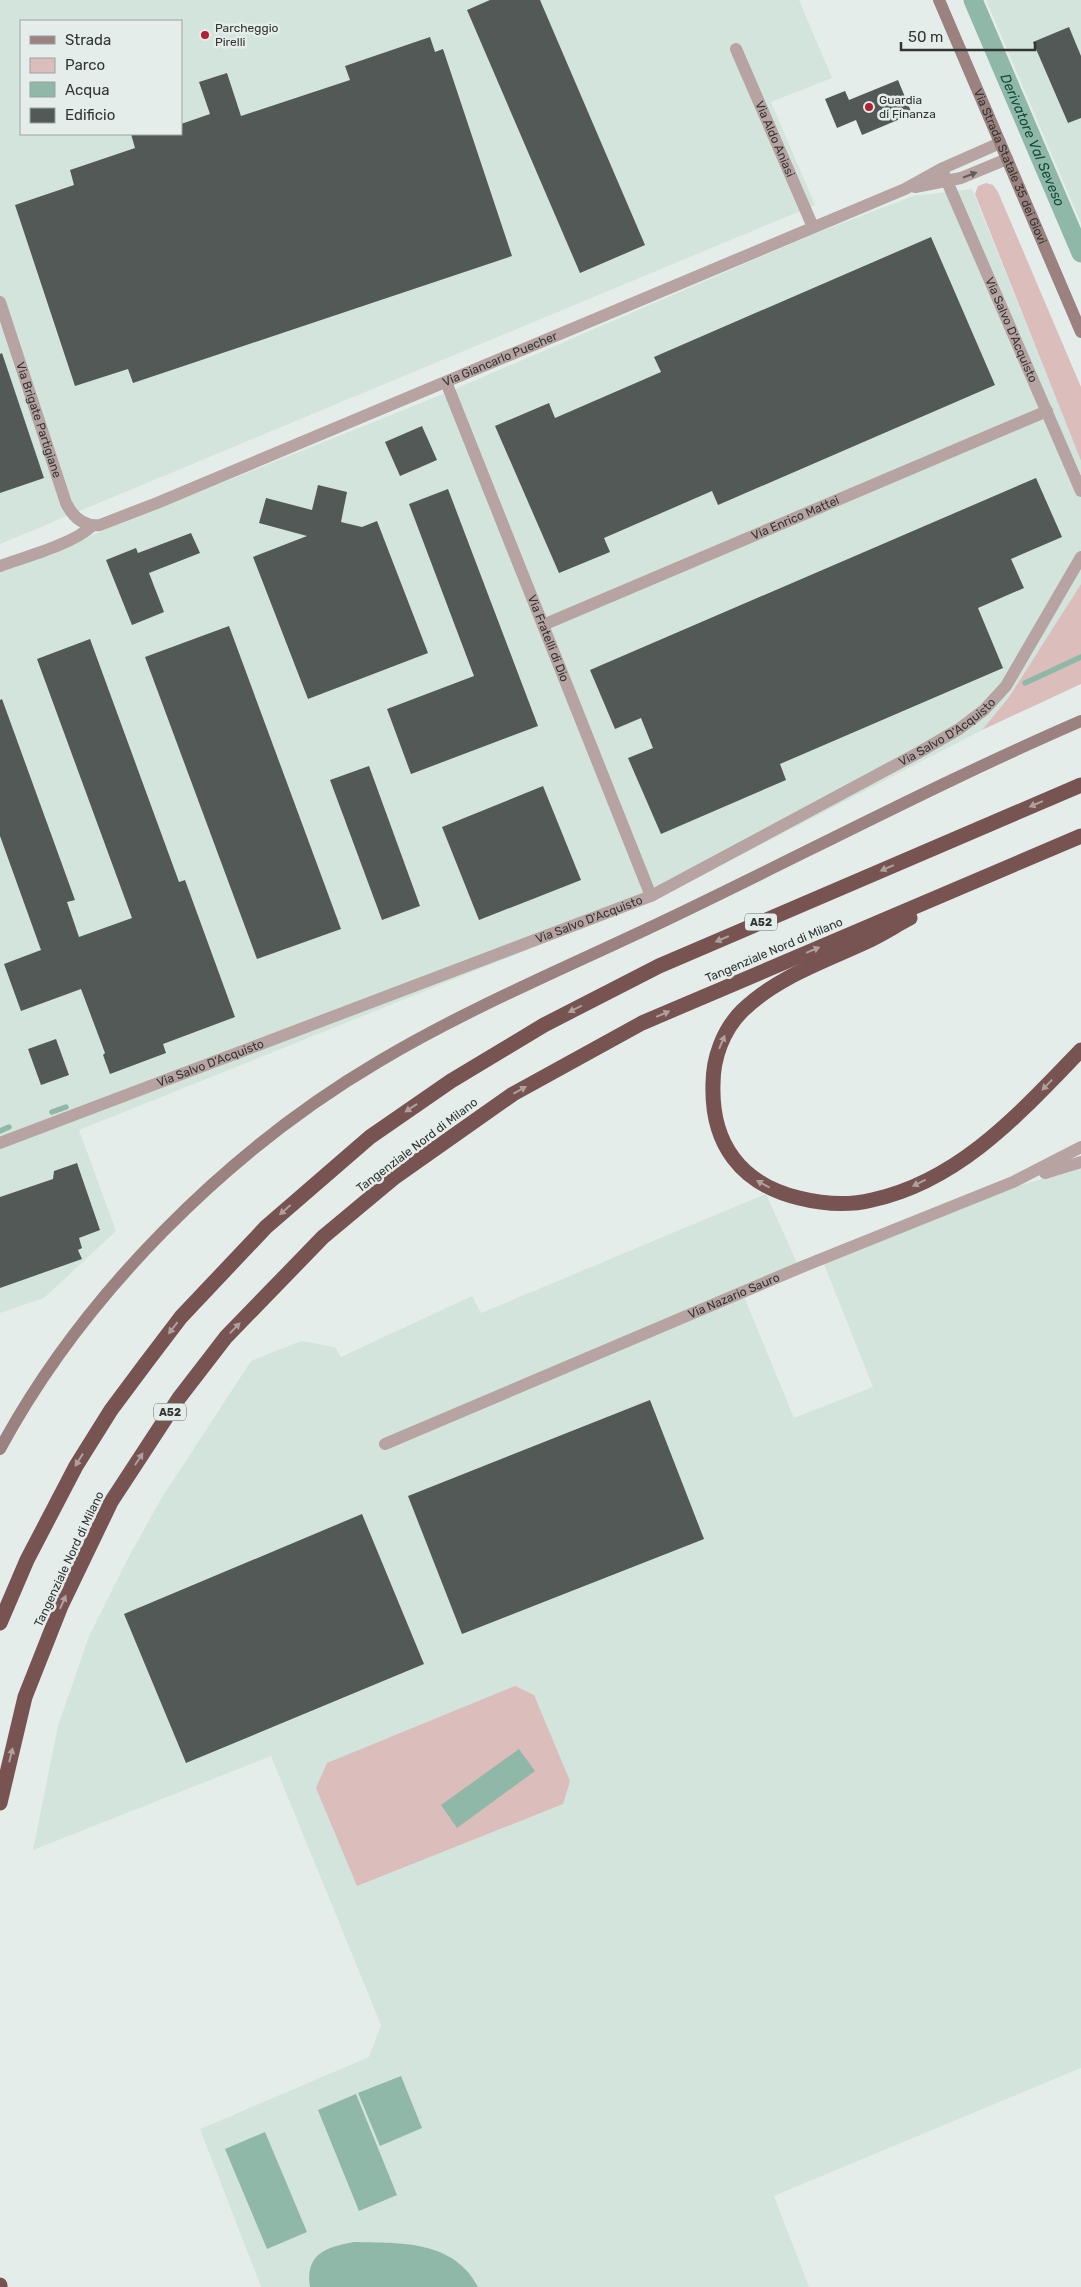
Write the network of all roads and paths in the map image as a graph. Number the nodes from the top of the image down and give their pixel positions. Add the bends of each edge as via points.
1 (939, 0) edge
2 (736, 50) dead end
3 (1000, 143) junction
4 (1007, 159) junction
5 (942, 169) junction
6 (947, 182) junction
7 (905, 189) junction
8 (813, 228) junction
9 (0, 302) edge
10 (1081, 332) edge
11 (446, 382) junction
12 (1047, 411) junction
13 (1081, 491) edge
14 (92, 526) junction
15 (1081, 558) edge
16 (0, 566) edge
17 (543, 626) junction
18 (1081, 721) edge
19 (1081, 785) edge
20 (1081, 836) edge
21 (1006, 868) junction
22 (650, 896) junction
23 (1081, 1050) edge
24 (0, 1143) edge
25 (1081, 1148) edge
26 (1081, 1162) edge
27 (1013, 1182) junction
28 (386, 1444) dead end
29 (0, 1449) edge
30 (0, 1622) edge
31 (0, 1803) edge

1 - 3 main road, Via Strada Statale 35 dei Giovi
2 - 8 street, Via Aldo Aniasi
3 - 4 main road, Via Strada Statale 35 dei Giovi
3 - 5 street, Via Giancarlo Puecher
6 -> 4 street, Via Giancarlo Puecher
4 - 10 main road, Via Strada Statale 35 dei Giovi
5 - 6 street, Via Salvo D'Acquisto
5 - 7 street, Via Giancarlo Puecher
6 - 7 street, Via Giancarlo Puecher
6 - 12 street, Via Salvo D'Acquisto
7 - 8 street, Via Giancarlo Puecher
8 - 11 street, Via Giancarlo Puecher
9 - 14 street, Via Brigate Partigiane via 66,503 76,518
11 - 14 street, Via Giancarlo Puecher via 110,523
11 - 17 street, Via Fratelli di Dio
12 - 13 street, Via Salvo D'Acquisto
12 - 17 street, Via Enrico Mattei
14 - 16 street, Via Giancarlo Puecher via 66,541
15 - 22 street, Via Salvo D'Acquisto via 1006,686 984,710 916,754
17 - 22 street, Via Fratelli di Dio
18 - 29 main road via 926,792 667,920 514,991 379,1061 306,1107 235,1164 160,1234 80,1326
19 -> 30 highway, A52 via 659,966 544,1024 451,1081 370,1137 266,1227 181,1318 111,1410 76,1466 27,1560
20 - 21 highway, Tangenziale Nord di Milano / A52
23 -> 21 highway via 1023,1110 977,1150 912,1187 872,1200 828,1204 781,1193 748,1175 728,1152 721,1137 713,1105 713,1075 720,1046 741,1012 771,987 868,941
31 -> 21 highway, Tangenziale Nord di Milano / A52 via 25,1696 61,1606 111,1502 179,1398 226,1337 324,1237 395,1177 513,1094 642,1023
22 - 24 street, Via Salvo D'Acquisto
25 - 27 street, Via Nazario Sauro
26 - 27 street
27 - 28 street, Via Nazario Sauro via 804,1266

